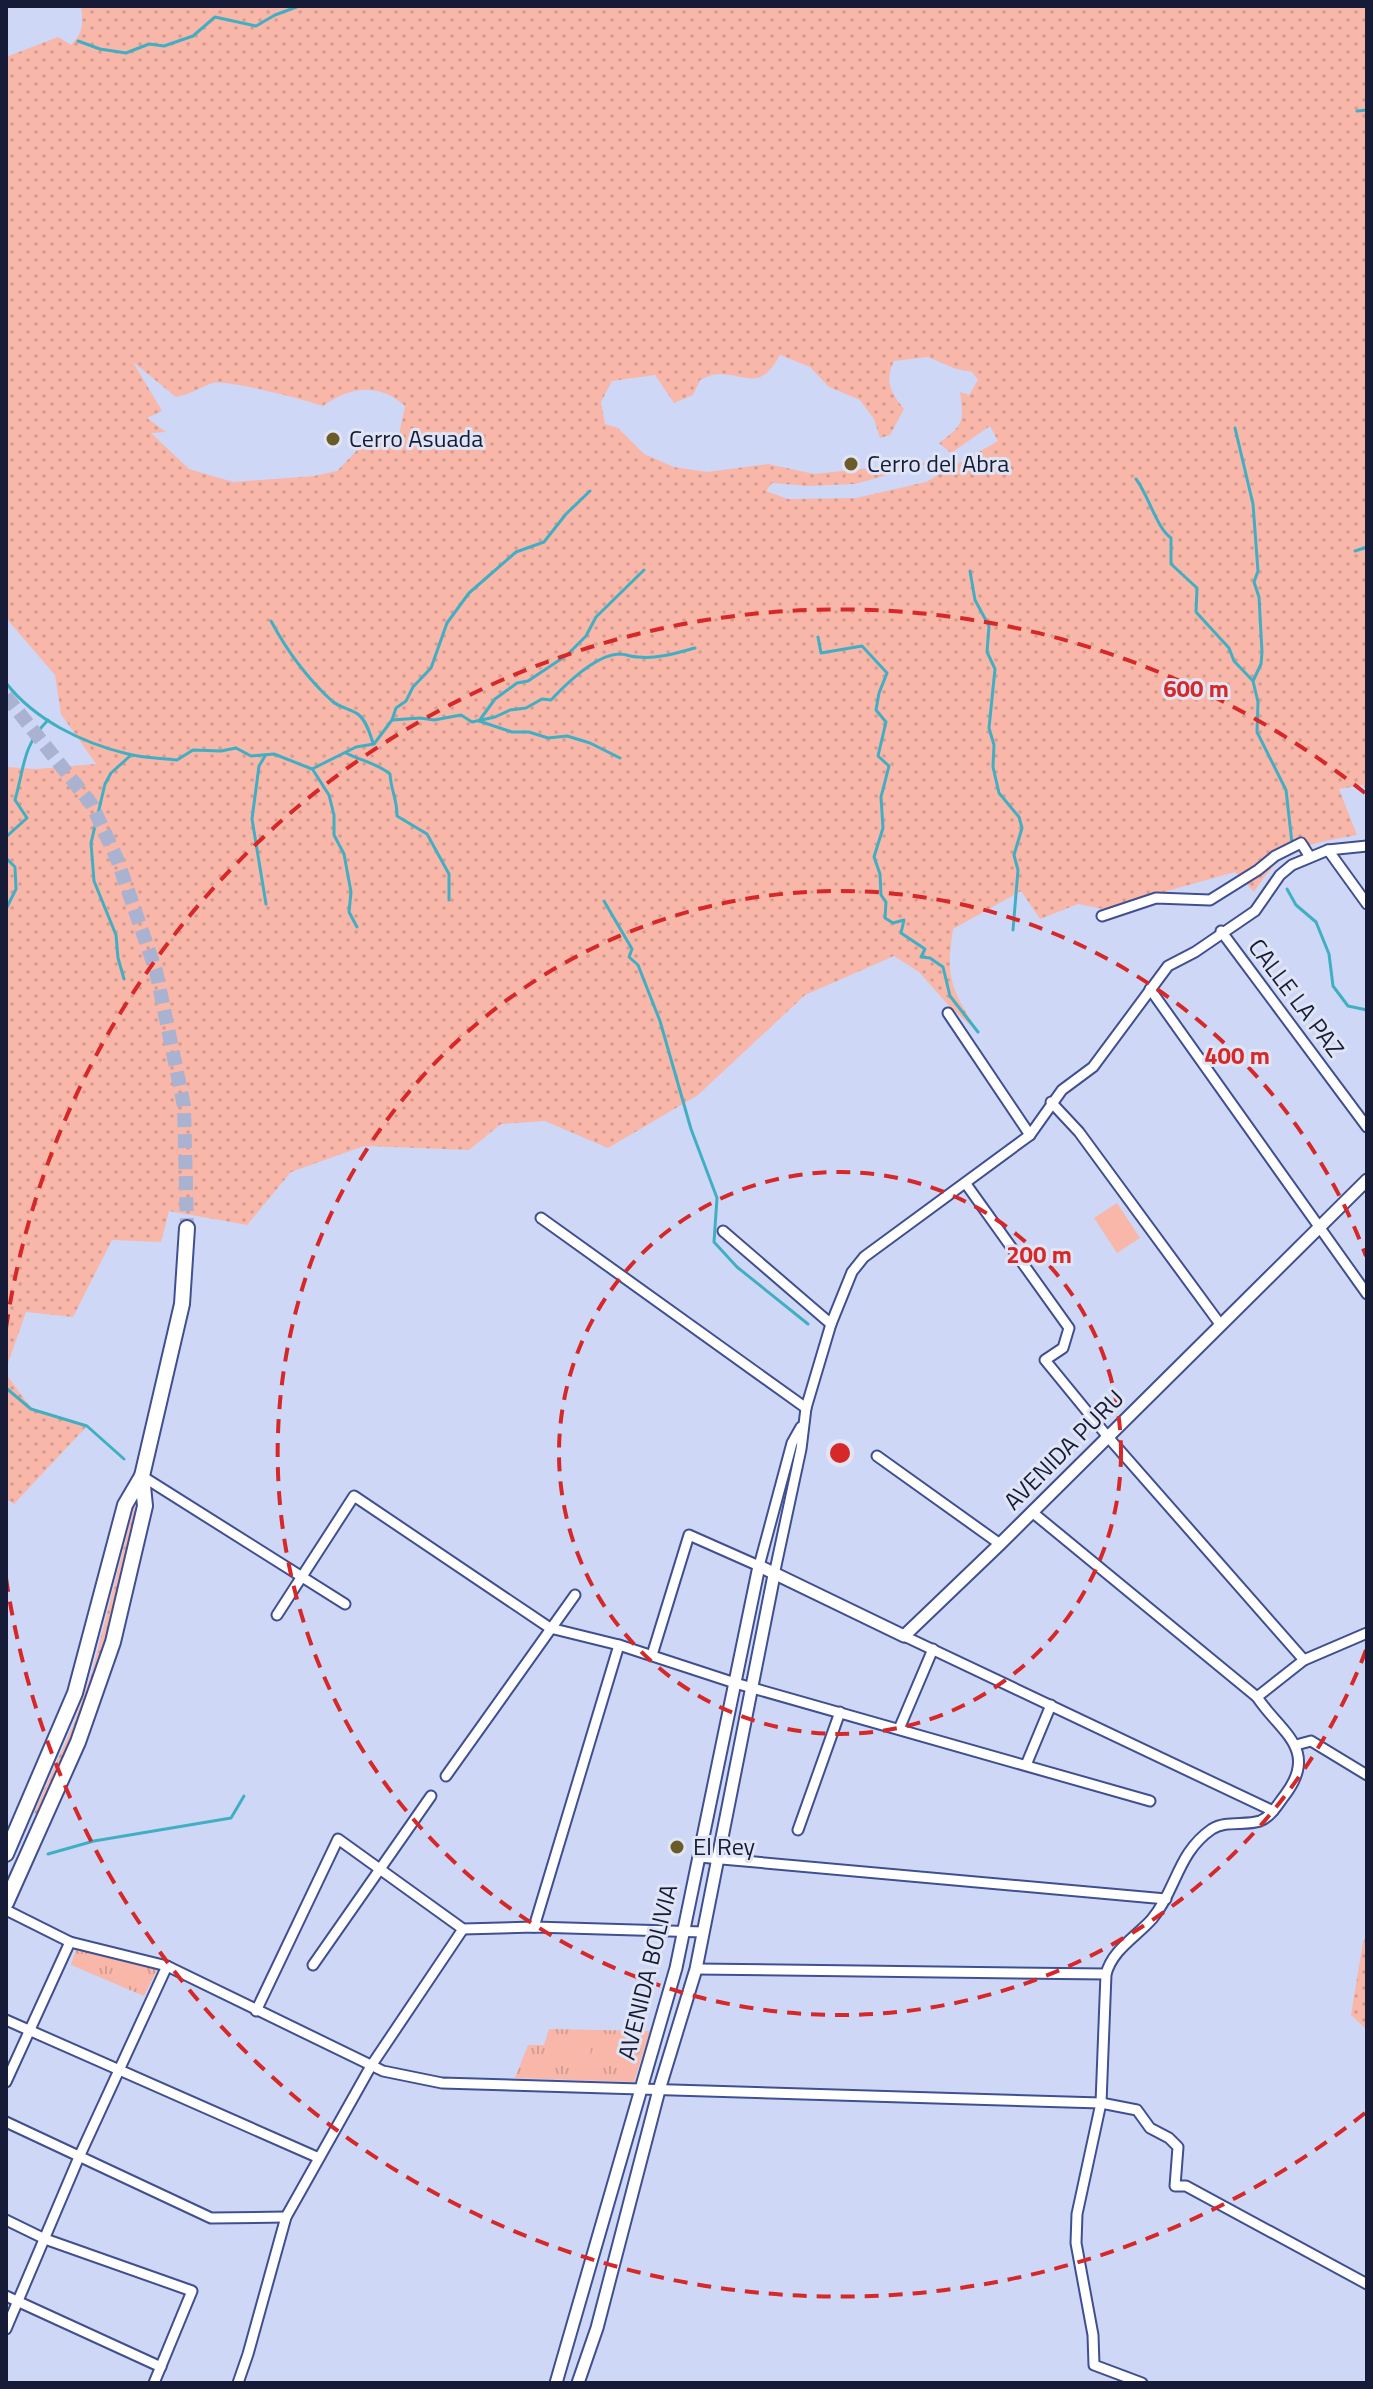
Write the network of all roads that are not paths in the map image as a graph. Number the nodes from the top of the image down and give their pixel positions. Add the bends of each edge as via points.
1 (1367, 846) edge
2 (1328, 850) junction
3 (1310, 857) junction
4 (1367, 904) edge
5 (1102, 916) dead end
6 (1221, 931) junction
7 (1150, 989) junction
8 (948, 1013) dead end
9 (1051, 1102) junction
10 (1367, 1127) edge
11 (1030, 1135) junction
12 (1367, 1180) edge
13 (966, 1184) junction
14 (541, 1218) dead end
15 (187, 1228) tunnel mouth
16 (1318, 1228) junction
17 (723, 1231) dead end
18 (1367, 1294) edge
19 (831, 1324) junction
20 (1220, 1324) junction
21 (806, 1408) junction
22 (803, 1423) junction
23 (1108, 1437) junction
24 (877, 1456) dead end
25 (142, 1476) junction
26 (1032, 1512) junction
27 (1000, 1544) junction
28 (759, 1566) junction
29 (774, 1575) junction
30 (302, 1576) junction
31 (575, 1595) dead end
32 (345, 1604) dead end
33 (277, 1615) dead end
34 (550, 1628) junction
35 (1367, 1633) edge
36 (904, 1636) junction
37 (619, 1645) junction
38 (933, 1649) junction
39 (652, 1655) junction
40 (1304, 1660) junction
41 (735, 1683) junction
42 (752, 1686) junction
43 (1257, 1697) junction
44 (1051, 1705) junction
45 (840, 1712) junction
46 (899, 1729) junction
47 (1296, 1745) junction
48 (1026, 1765) junction
49 (1367, 1775) edge
50 (446, 1776) dead end
51 (431, 1796) dead end
52 (1150, 1801) dead end
53 (1273, 1811) junction
54 (798, 1830) dead end
55 (6, 1856) edge
56 (699, 1857) junction
57 (718, 1858) junction
58 (23, 1865) junction
59 (381, 1868) junction
60 (1166, 1899) junction
61 (6, 1903) edge
62 (6, 1910) edge
63 (534, 1927) junction
64 (463, 1929) junction
65 (683, 1931) junction
66 (703, 1932) junction
67 (70, 1942) junction
68 (313, 1965) dead end
69 (167, 1966) junction
70 (696, 1969) junction
71 (1106, 1974) junction
72 (256, 2011) junction
73 (6, 2020) edge
74 (30, 2030) junction
75 (371, 2066) junction
76 (121, 2069) junction
77 (6, 2082) edge
78 (642, 2089) junction
79 (659, 2090) junction
80 (1101, 2103) junction
81 (6, 2122) edge
82 (79, 2157) junction
83 (319, 2158) junction
84 (286, 2217) junction
85 (6, 2220) edge
86 (45, 2239) junction
87 (1367, 2284) edge
88 (6, 2296) edge
89 (17, 2301) junction
90 (6, 2329) edge
91 (161, 2367) junction
92 (154, 2383) edge
93 (238, 2383) edge
94 (556, 2383) edge
95 (578, 2383) edge
96 (1142, 2383) edge

1 - 2 street
2 - 3 street
2 - 4 street
3 - 5 street via 1301,843 1210,900 1156,898
3 - 6 street via 1280,875 1255,911
6 - 7 street via 1168,966
6 - 10 street, CALLE LA PAZ
7 - 9 street via 1093,1067
7 - 16 street
8 - 11 street
9 - 11 street
9 - 20 street via 1079,1132
11 - 13 street
12 - 16 street, AVENIDA PURU
13 - 19 street via 870,1251 852,1272
13 - 23 street via 1069,1328 1063,1348 1045,1360
14 - 21 street
15 - 25 main road via 182,1304
16 - 18 street
16 - 20 street, AVENIDA PURU
17 - 19 street
19 - 21 street
20 - 23 street, AVENIDA PURU
21 - 22 street
22 - 28 street via 792,1443
22 - 29 street
23 - 26 street, AVENIDA PURU
23 - 40 street
24 - 27 street
25 - 30 street
25 - 55 main road via 125,1505 75,1693
25 - 58 main road via 145,1506 113,1642 78,1742
26 - 27 street, AVENIDA PURU
26 - 43 street
27 - 36 street, AVENIDA PURU
28 - 29 street
28 - 39 street via 689,1535
28 - 41 street, AVENIDA BOLIVIA
29 - 36 street
29 - 42 street, AVENIDA BOLIVIA
30 - 32 street
30 - 33 street
30 - 34 street via 354,1496
31 - 34 street
34 - 37 street
34 - 50 street
35 - 40 street
36 - 38 street
37 - 39 street
37 - 63 street
38 - 44 street
38 - 46 street
39 - 41 street
40 - 43 street
41 - 42 street
41 - 56 street, AVENIDA BOLIVIA
42 - 45 street
42 - 57 street, AVENIDA BOLIVIA
43 - 47 street
44 - 48 street
44 - 53 street
45 - 46 street
45 - 54 street
46 - 48 street
47 - 49 street via 1311,1741
47 - 53 street via 1298,1768
48 - 52 street
51 - 59 street
53 - 60 street via 1260,1821 1215,1827 1190,1848
55 - 58 main road
56 - 57 street
56 - 65 street, AVENIDA BOLIVIA
57 - 60 street
57 - 66 street, AVENIDA BOLIVIA
58 - 61 main road
59 - 64 street
59 - 68 street
59 - 72 street via 338,1839
60 - 71 street via 1117,1952
62 - 67 street
63 - 64 street
63 - 65 street
64 - 75 street
65 - 66 street
65 - 78 street, AVENIDA BOLIVIA
66 - 70 street, AVENIDA BOLIVIA
67 - 69 street
67 - 74 street
69 - 72 street
69 - 76 street
70 - 71 street
70 - 79 street, AVENIDA BOLIVIA
71 - 80 street
72 - 75 street
73 - 74 street
74 - 76 street
74 - 77 street
75 - 78 street via 442,2083
75 - 83 street
76 - 82 street
76 - 83 street
78 - 79 street
78 - 94 street, AVENIDA BOLIVIA
79 - 80 street
79 - 95 street, AVENIDA BOLIVIA
80 - 87 street via 1137,2110 1150,2128 1178,2147 1175,2186 1186,2186
80 - 96 street via 1077,2214 1076,2243 1093,2335 1092,2357 1094,2365
81 - 82 street
82 - 84 street via 211,2218
82 - 86 street
83 - 84 street
84 - 93 street
85 - 86 street
86 - 89 street
86 - 91 street via 192,2291
88 - 89 street
89 - 90 street
89 - 91 street
91 - 92 street

